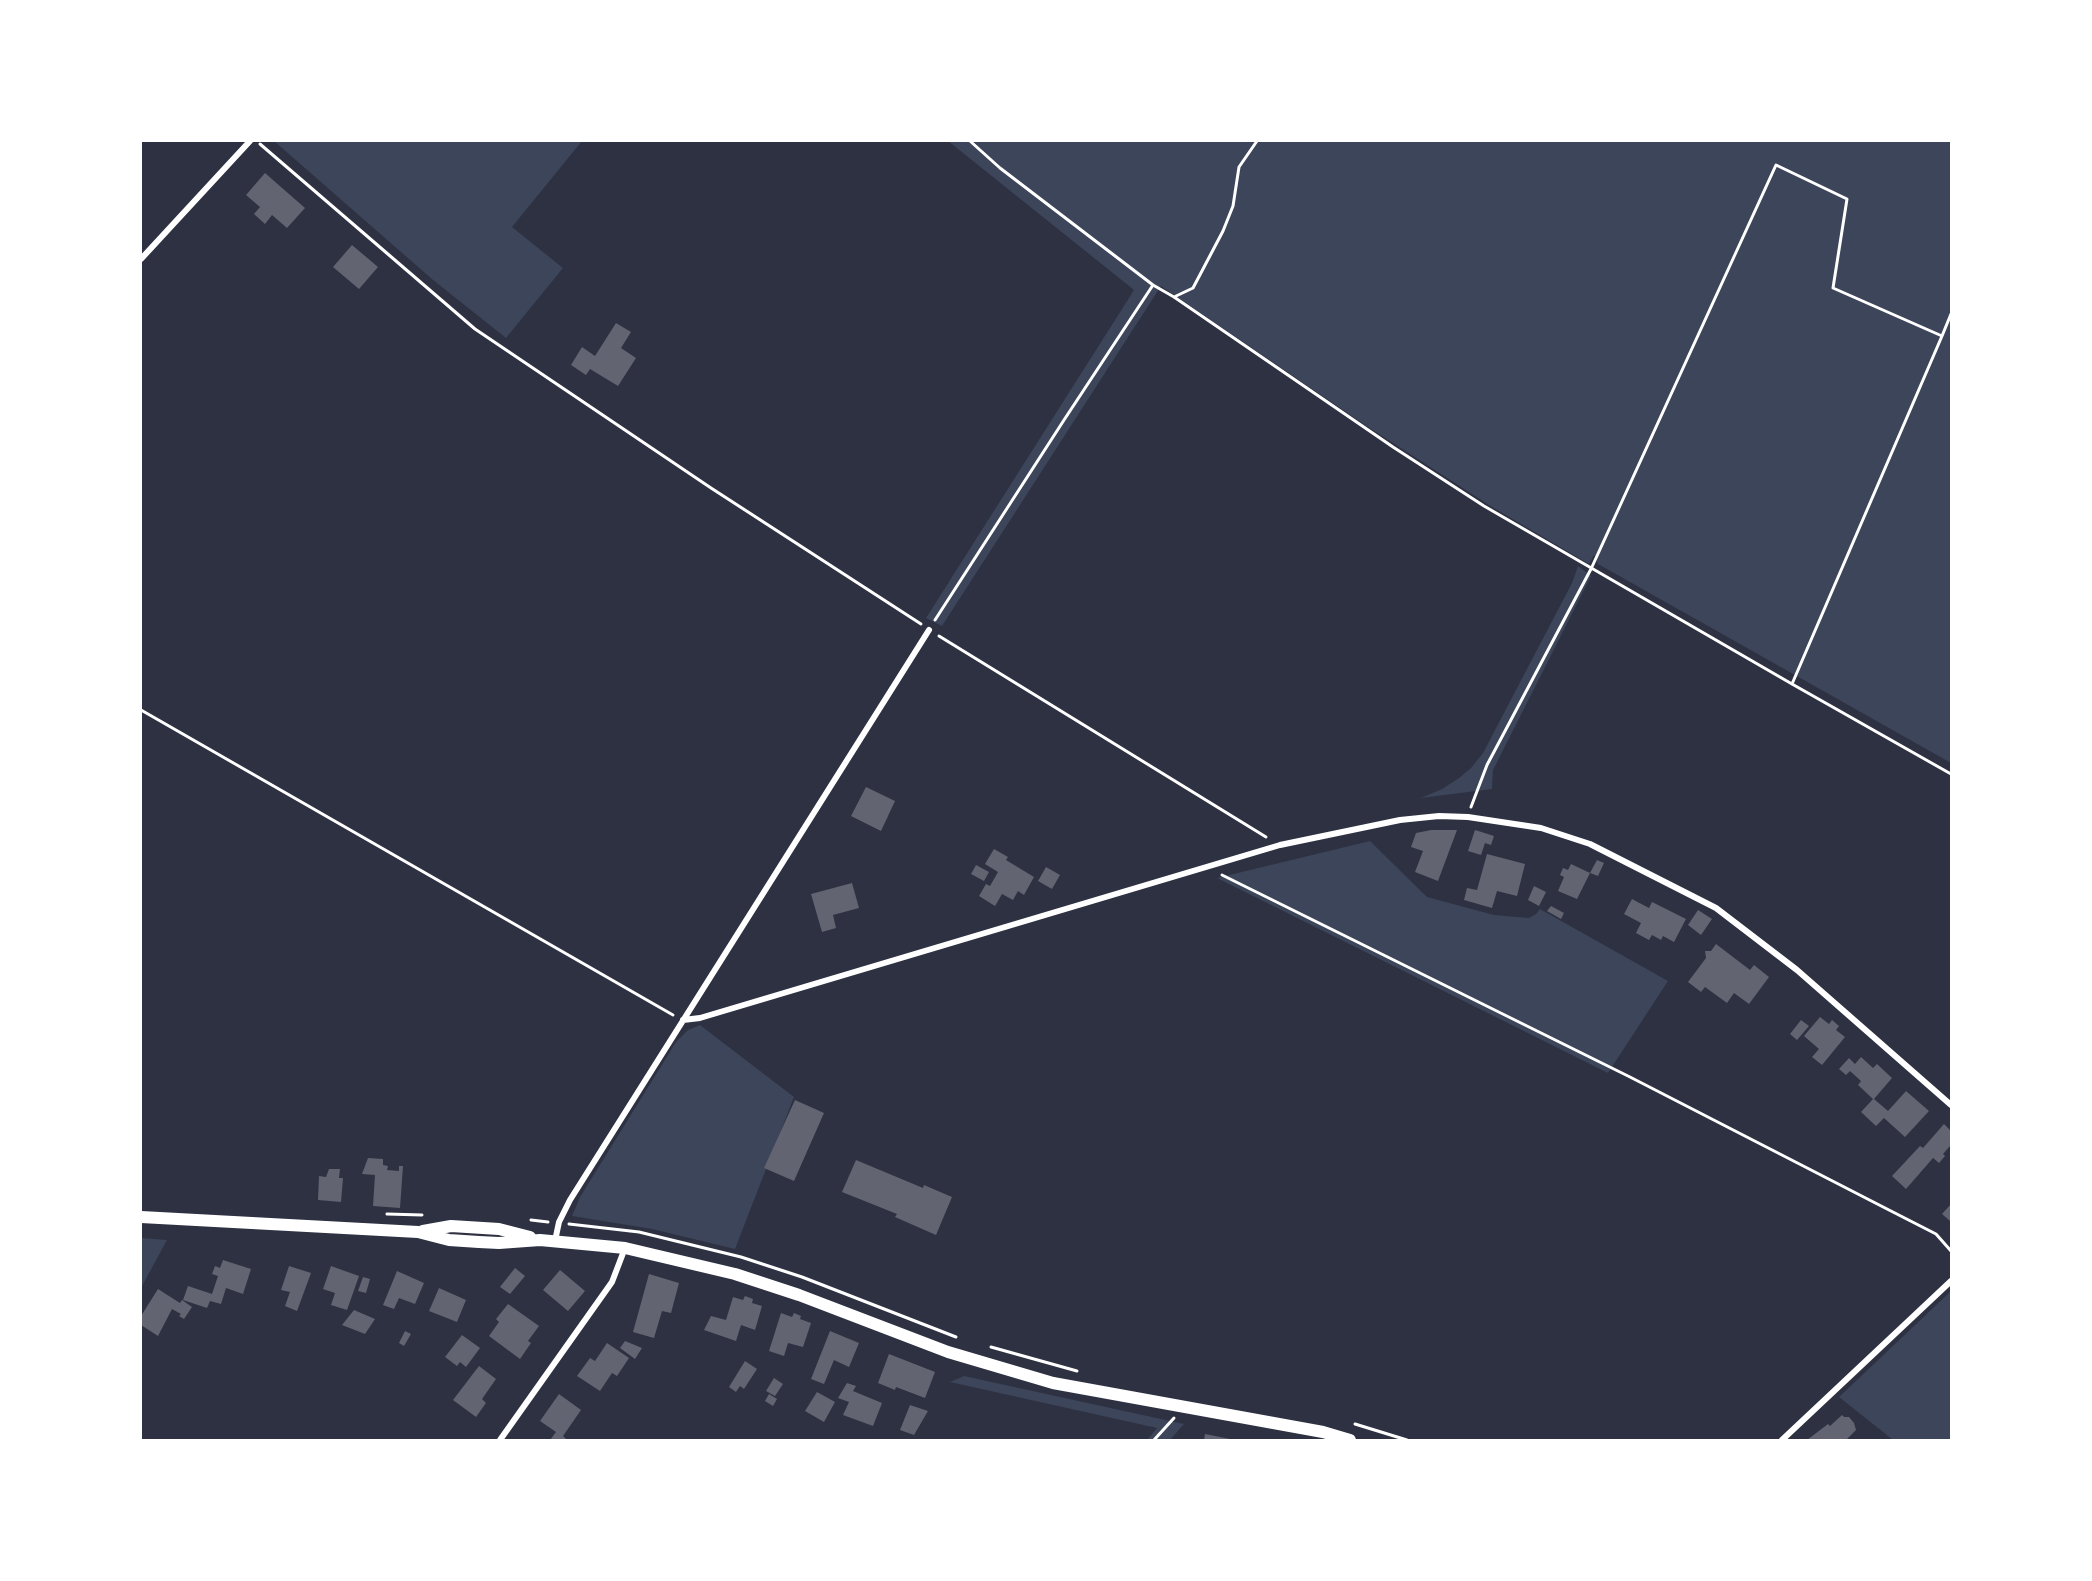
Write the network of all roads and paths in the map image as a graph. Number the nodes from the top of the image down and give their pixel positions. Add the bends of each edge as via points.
1 (250, 141) edge
2 (256, 141) edge
3 (970, 141) edge
4 (1257, 141) edge
5 (141, 259) edge
6 (1153, 285) junction
7 (1174, 297) junction
8 (1951, 314) edge
9 (1942, 336) junction
10 (1591, 569) junction
11 (929, 630) junction
12 (1792, 684) junction
13 (141, 710) edge
14 (1951, 774) edge
15 (1468, 817) junction
16 (1280, 845) junction
17 (1207, 868) junction
18 (683, 1020) junction
19 (1951, 1105) edge
20 (141, 1217) edge
21 (555, 1241) junction
22 (625, 1248) junction
23 (1951, 1251) edge
24 (1951, 1281) edge
25 (1183, 1408) junction
26 (500, 1440) edge
27 (1154, 1440) edge
28 (1350, 1440) edge
29 (1782, 1440) edge

1 - 5 street
2 - 11 path via 475,329
3 - 6 path
4 - 7 path via 1239,167 1233,206 1193,288
6 - 7 path
6 - 11 path
7 - 10 path via 1475,501
8 - 9 path
9 - 10 path via 1833,288 1847,199 1776,165
9 - 12 path
10 - 12 path
10 - 15 path via 1487,765
11 - 16 path
11 - 18 street
12 - 14 path
13 - 18 path
15 - 16 street via 1400,820
15 - 19 street via 1541,828 1590,844 1716,908 1797,970
16 - 17 street
17 - 18 street
17 - 23 path via 1879,1204 1936,1234
18 - 21 street via 570,1200
20 - 21 main road via 418,1232 451,1226 499,1229
21 - 22 main road
22 - 25 main road via 735,1274 948,1352 1053,1383
22 - 26 street via 612,1282
24 - 29 street
25 - 27 path
25 - 28 main road

